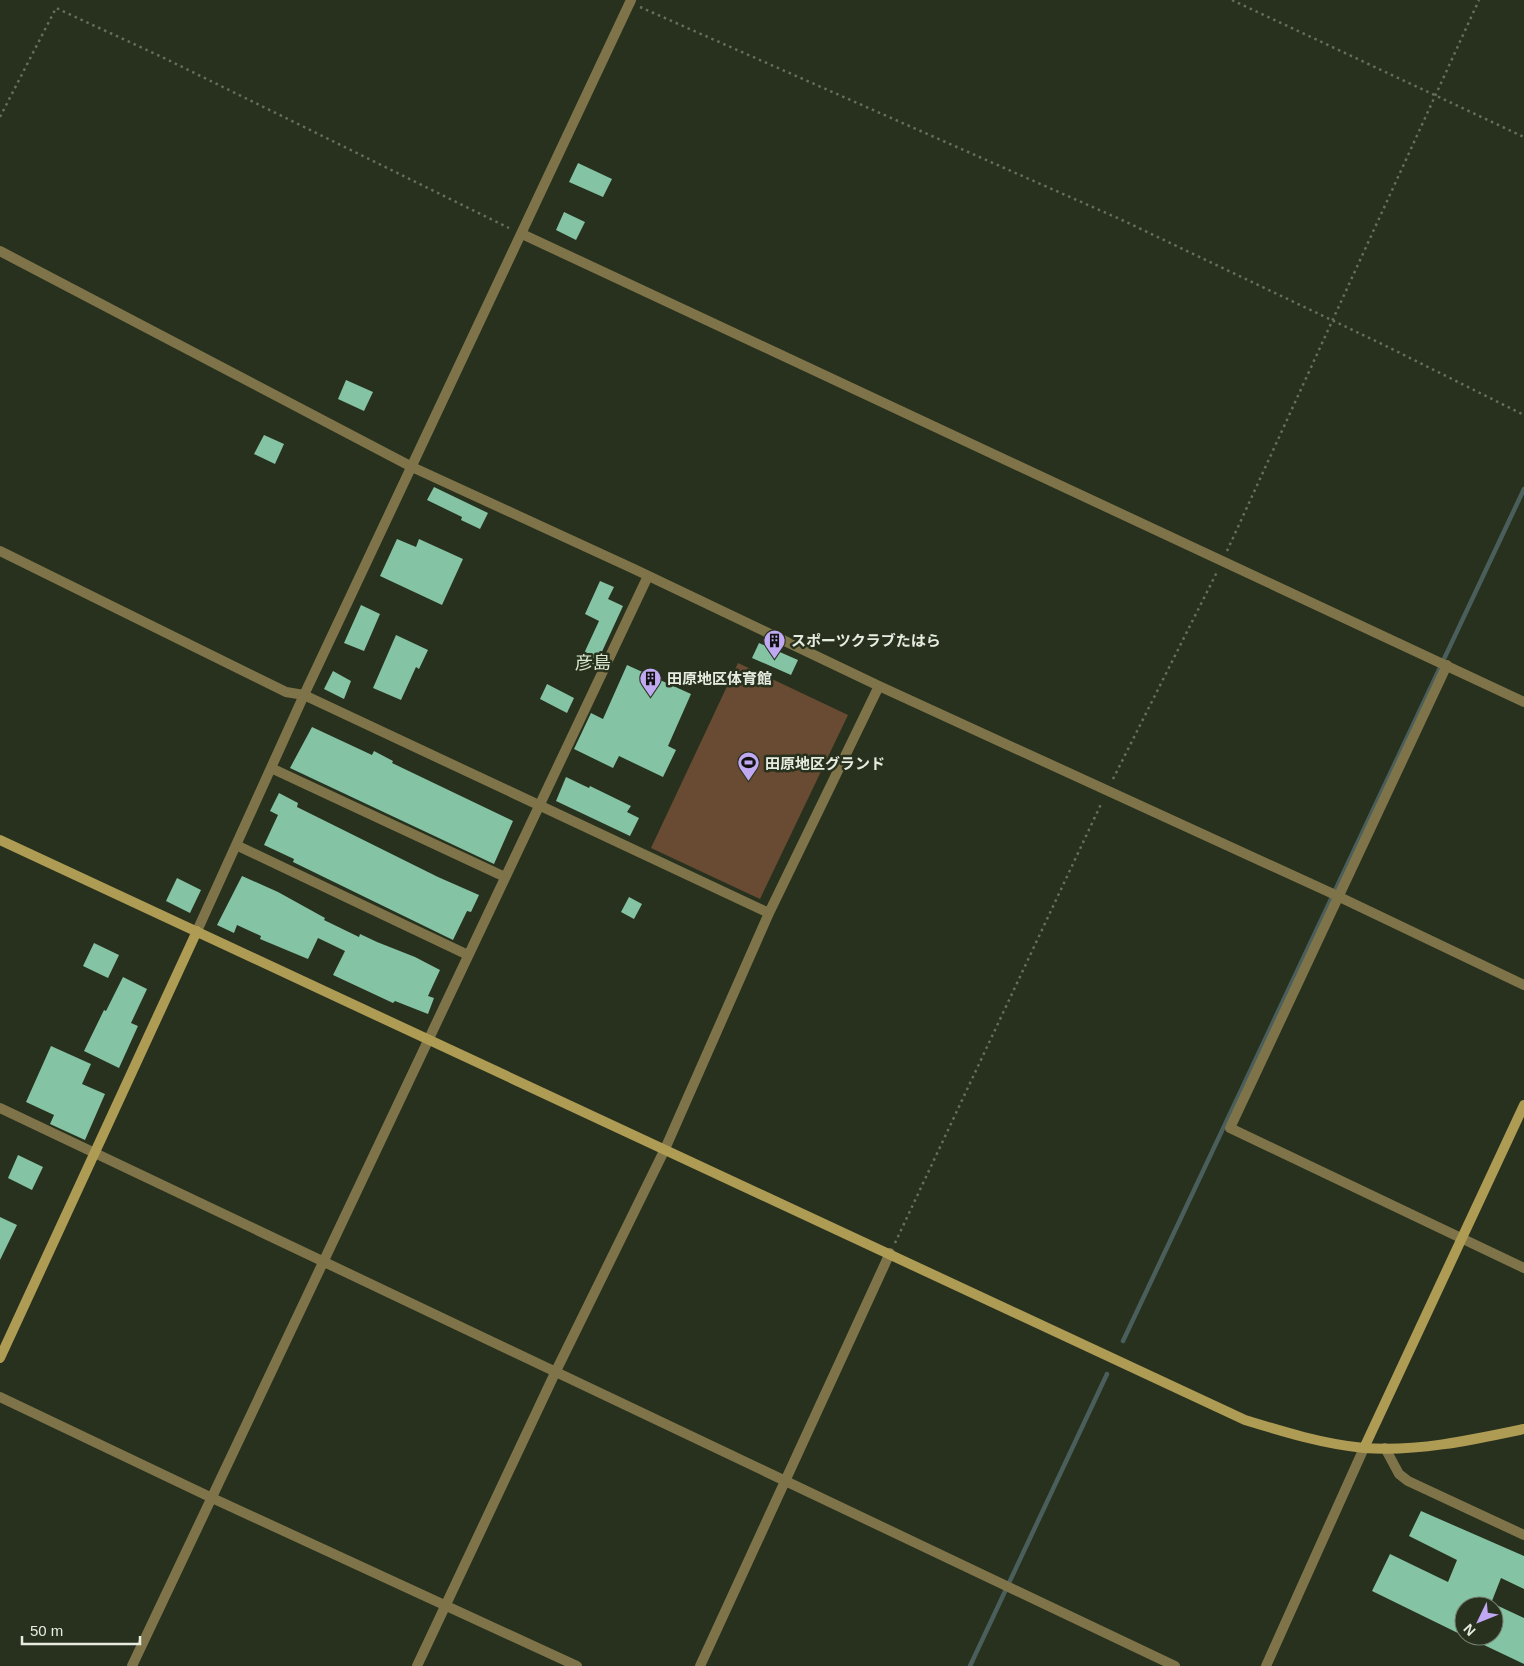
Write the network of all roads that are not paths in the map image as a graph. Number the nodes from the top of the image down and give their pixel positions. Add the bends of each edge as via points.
1 (629, 1) edge
2 (522, 234) junction
3 (0, 251) edge
4 (412, 467) junction
5 (0, 551) edge
6 (648, 576) junction
7 (1444, 663) junction
8 (879, 686) junction
9 (304, 695) junction
10 (1524, 702) edge
11 (271, 768) junction
12 (540, 804) junction
13 (0, 840) edge
14 (236, 845) junction
15 (505, 877) junction
16 (1334, 895) junction
17 (768, 913) junction
18 (197, 931) junction
19 (468, 954) junction
20 (1524, 985) edge
21 (427, 1038) junction
22 (1524, 1105) edge
23 (0, 1108) edge
24 (665, 1149) junction
25 (95, 1152) junction
26 (1462, 1239) junction
27 (890, 1253) junction
28 (324, 1263) junction
29 (1524, 1268) edge
30 (0, 1358) edge
31 (554, 1373) junction
32 (0, 1397) edge
33 (1524, 1429) edge
34 (1364, 1448) junction
35 (1385, 1448) junction
36 (785, 1481) junction
37 (210, 1497) junction
38 (1524, 1535) edge
39 (446, 1604) junction
40 (132, 1666) edge
41 (418, 1666) edge
42 (577, 1666) edge
43 (700, 1666) edge
44 (1175, 1666) edge
45 (1266, 1666) edge

1 - 2 street
2 - 4 street
2 - 7 street
3 - 4 street
4 - 6 street
4 - 9 street
5 - 9 street via 286,692
6 - 8 street
6 - 12 street
7 - 10 street
7 - 16 street
8 - 16 street
8 - 17 street
9 - 11 street
9 - 12 street
11 - 14 street
11 - 15 street
12 - 15 street
12 - 17 street
13 - 18 street
14 - 18 street
14 - 19 street
15 - 19 street
16 - 20 street
16 - 26 street via 1230,1128
17 - 24 street
18 - 21 street
18 - 25 street
19 - 21 street
21 - 24 street
21 - 28 street
22 - 26 street
23 - 25 street
24 - 27 street
24 - 31 street
25 - 28 street
25 - 30 street
26 - 29 street
26 - 34 street
27 - 34 street via 1244,1420 1324,1442
27 - 36 street
28 - 31 street
28 - 37 street
31 - 36 street
31 - 39 street
32 - 37 street
33 - 35 street via 1475,1440
34 - 35 street
34 - 45 street
35 - 38 street via 1399,1474 1408,1481
36 - 43 street
36 - 44 street
37 - 39 street
37 - 40 street
39 - 41 street
39 - 42 street

